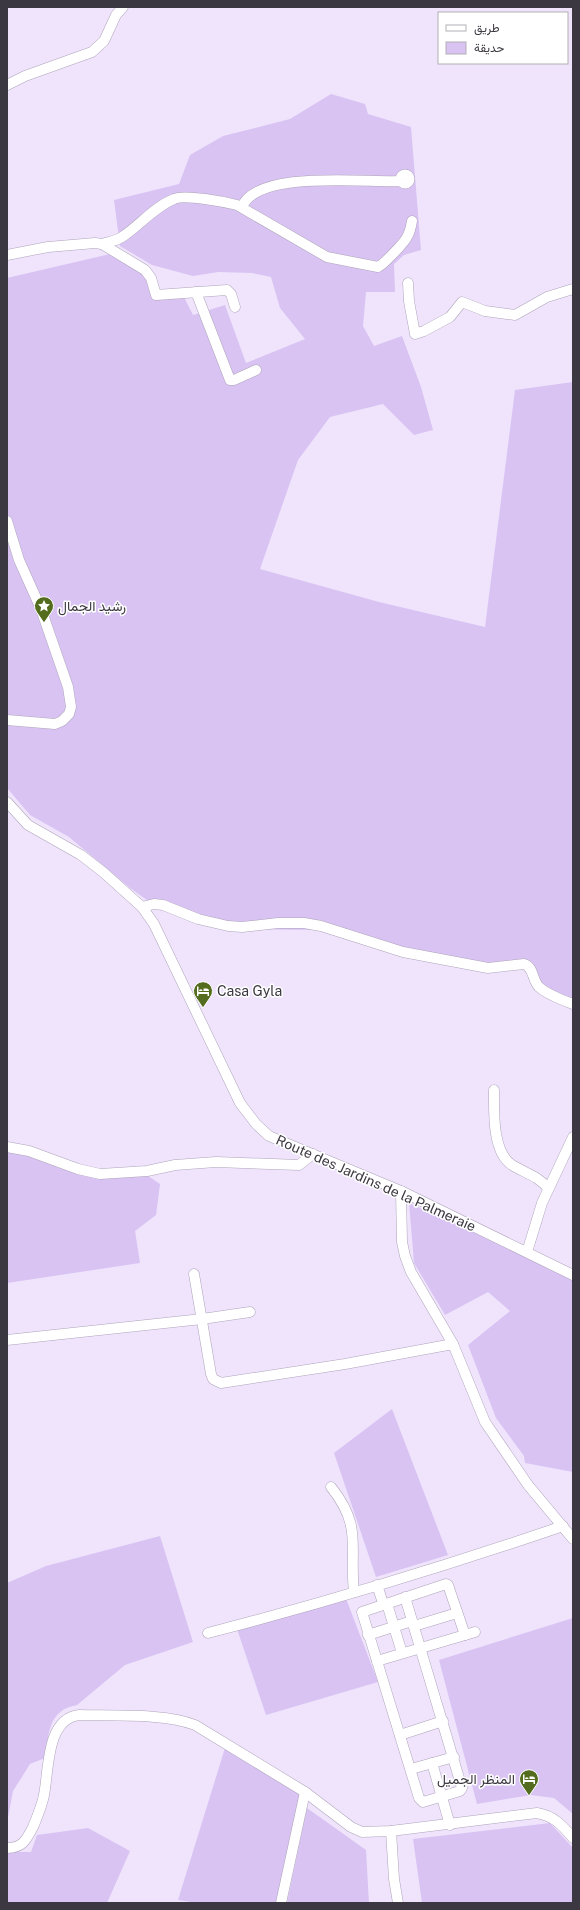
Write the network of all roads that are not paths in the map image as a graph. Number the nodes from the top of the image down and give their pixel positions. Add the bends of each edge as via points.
1 (123, 7) edge
2 (7, 84) edge
3 (401, 180) dead end
4 (242, 208) junction
5 (412, 221) dead end
6 (102, 244) junction
7 (7, 255) edge
8 (408, 283) dead end
9 (573, 289) edge
10 (196, 292) junction
11 (235, 307) dead end
12 (256, 370) dead end
13 (7, 521) edge
14 (7, 720) edge
15 (7, 802) edge
16 (142, 907) junction
17 (573, 1004) edge
18 (494, 1090) dead end
19 (573, 1137) edge
20 (7, 1147) edge
21 (313, 1154) junction
22 (548, 1188) junction
23 (400, 1191) junction
24 (527, 1252) junction
25 (194, 1274) dead end
26 (573, 1275) edge
27 (250, 1312) dead end
28 (202, 1319) junction
29 (7, 1340) edge
30 (453, 1344) junction
31 (331, 1486) dead end
32 (563, 1526) junction
33 (573, 1539) edge
34 (377, 1585) junction
35 (354, 1592) junction
36 (405, 1597) junction
37 (383, 1603) junction
38 (457, 1613) junction
39 (413, 1623) junction
40 (391, 1628) junction
41 (475, 1632) dead end
42 (208, 1633) dead end
43 (368, 1635) junction
44 (465, 1635) junction
45 (420, 1648) junction
46 (399, 1654) junction
47 (377, 1661) junction
48 (443, 1721) junction
49 (400, 1735) junction
50 (454, 1757) junction
51 (432, 1764) junction
52 (411, 1769) junction
53 (305, 1792) junction
54 (442, 1797) junction
55 (450, 1825) junction
56 (391, 1832) junction
57 (573, 1838) edge
58 (7, 1848) edge
59 (281, 1903) edge
60 (398, 1903) edge

1 - 2 street via 116,15 104,41 92,52
3 - 4 street via 293,182 259,192 247,200
4 - 5 street via 327,257 378,267 382,266 404,241
4 - 6 street via 225,202 179,198 166,203 122,237
6 - 7 street via 48,247
6 - 10 street via 145,270 151,278 156,295
8 - 9 street via 416,334 450,317 462,302 485,311 515,315 547,296
10 - 11 street via 227,290
10 - 12 street via 230,380
13 - 14 street via 19,560 41,609 68,687 71,707 62,721 55,724
15 - 16 street, Route des Jardins de la Palmeraie via 28,825 81,855
16 - 17 street via 163,905 198,919 228,926 304,923 403,952 488,968 524,964 531,968 540,987
16 - 21 street, Route des Jardins de la Palmeraie via 154,924 240,1103 256,1124 270,1136
18 - 22 street via 494,1117 504,1159 541,1180
19 - 22 street
20 - 21 street via 29,1151 78,1169 100,1174 216,1162 299,1165
21 - 23 street, Route des Jardins de la Palmeraie
22 - 24 street
23 - 24 street, Route des Jardins de la Palmeraie
23 - 30 street via 401,1236 405,1256 411,1272
24 - 26 street, Route des Jardins de la Palmeraie
25 - 28 street
27 - 28 street
28 - 29 street
28 - 30 street via 211,1374 213,1379 221,1383
30 - 32 street via 491,1432 528,1485
31 - 35 street via 343,1502 353,1530
32 - 33 street
32 - 34 street
34 - 35 street
34 - 37 street
35 - 42 street
36 - 37 street
36 - 38 street via 448,1585
36 - 39 street
37 - 40 street via 382,1609
37 - 43 street via 362,1612
38 - 39 street
38 - 44 street
39 - 40 street
39 - 45 street
40 - 43 street
40 - 46 street
41 - 44 street
43 - 47 street
44 - 45 street
45 - 46 street
45 - 48 street
46 - 47 street
47 - 49 street
48 - 49 street
48 - 50 street
49 - 52 street
50 - 51 street
50 - 54 street via 462,1788
51 - 52 street
51 - 54 street
52 - 54 street via 421,1800 426,1802
53 - 56 street via 357,1830
53 - 58 street via 187,1722 137,1716 70,1716 62,1722 55,1733 50,1750 44,1796 36,1821 21,1846
53 - 59 street
54 - 55 street
55 - 56 street
55 - 57 street via 537,1812 561,1824
56 - 60 street

